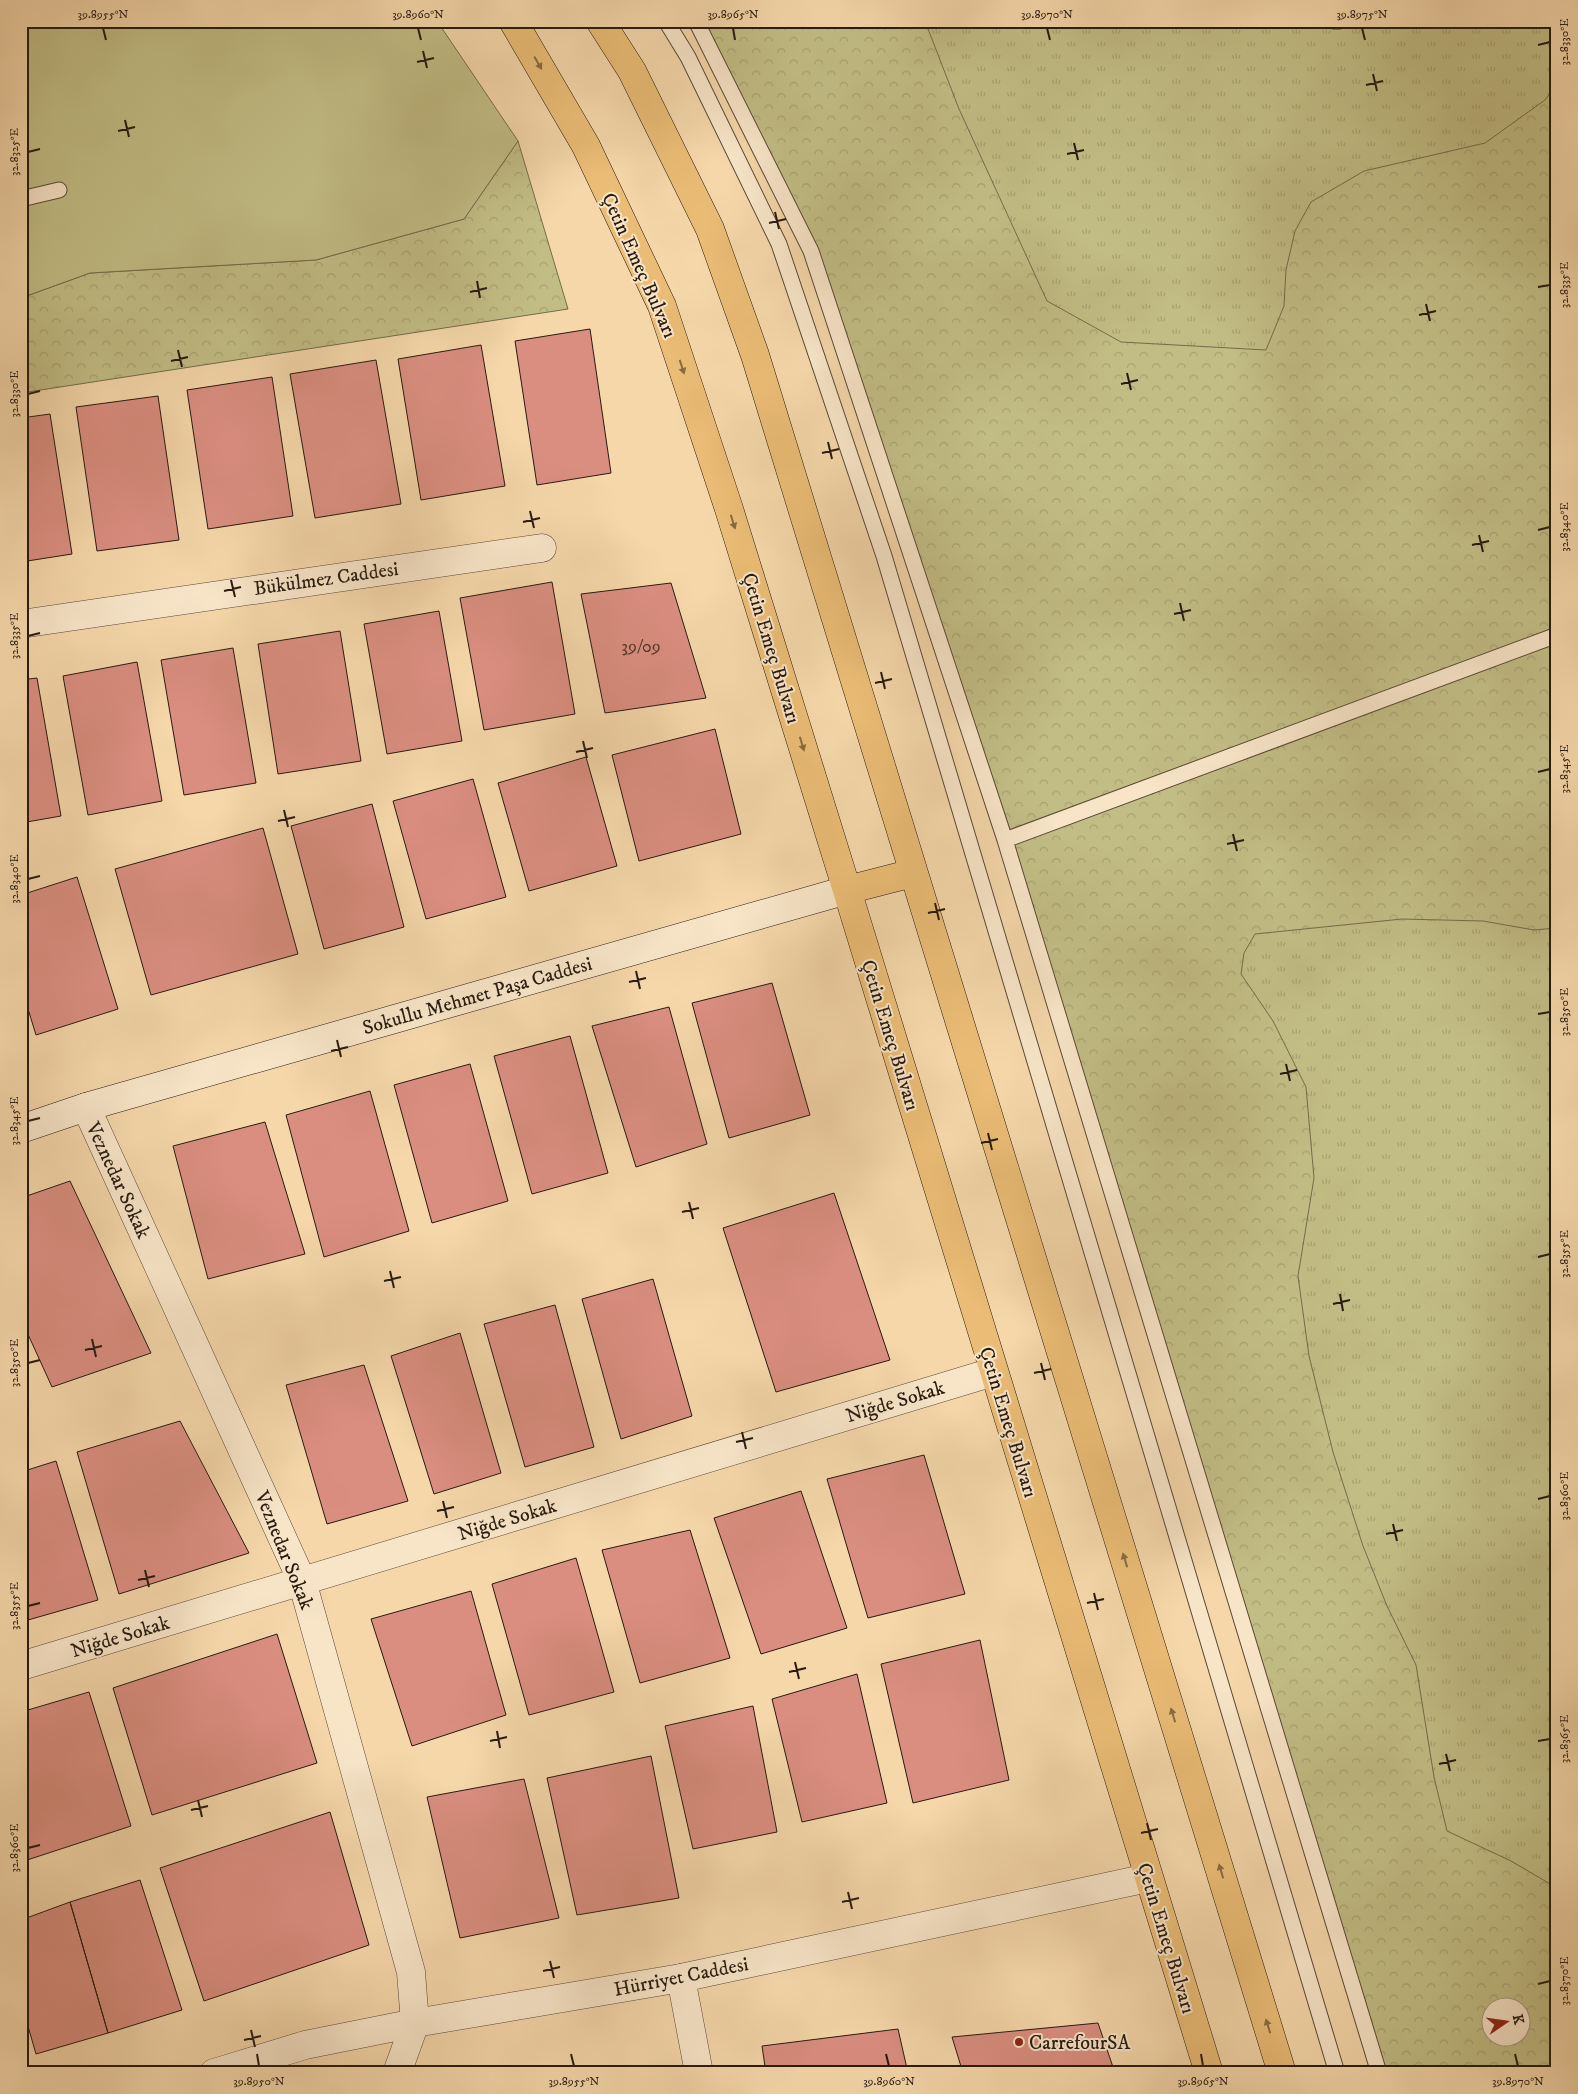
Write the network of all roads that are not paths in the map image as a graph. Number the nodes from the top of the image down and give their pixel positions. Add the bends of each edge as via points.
1 (513, 21) edge
2 (600, 21) edge
3 (666, 21) edge
4 (696, 21) edge
5 (1333, 21) edge
6 (1340, 21) edge
7 (58, 190) dead end
8 (21, 199) edge
9 (542, 548) dead end
10 (21, 624) edge
11 (1557, 635) edge
12 (1004, 840) junction
13 (913, 873) junction
14 (848, 890) junction
15 (86, 1106) junction
16 (21, 1129) edge
17 (993, 1372) junction
18 (302, 1581) junction
19 (21, 1666) edge
20 (1148, 1878) junction
21 (681, 1978) junction
22 (415, 2022) junction
23 (214, 2073) edge
24 (397, 2073) edge
25 (698, 2073) edge
26 (1209, 2073) edge
27 (1282, 2073) edge
28 (1337, 2073) edge
29 (1379, 2073) edge

1 -> 14 main road, Çetin Emeç Bulvarı via 586,146 662,306
2 - 13 main road via 632,71 710,229 755,355
3 - 28 lane via 688,57 779,244 884,556
4 - 12 lane via 811,251
5 - 6 lane
7 - 8 lane
9 - 10 street, Bükülmez Caddesi
11 - 12 lane
12 - 29 lane
13 - 14 main road
27 -> 13 main road
14 - 15 street, Sokullu Mehmet Paşa Caddesi
14 - 17 main road, Çetin Emeç Bulvarı
15 - 16 street, Sokullu Mehmet Paşa Caddesi
15 - 18 street, Veznedar Sokak
17 - 18 street, Niğde Sokak
17 - 20 main road, Çetin Emeç Bulvarı
18 - 19 street, Niğde Sokak
18 - 22 street, Veznedar Sokak via 411,1972
20 - 21 street, Hürriyet Caddesi
20 - 26 main road, Çetin Emeç Bulvarı
21 - 22 street, Hürriyet Caddesi
21 - 25 street
22 - 23 street, Hürriyet Caddesi via 306,2045
22 - 24 street, Veznedar Sokak

